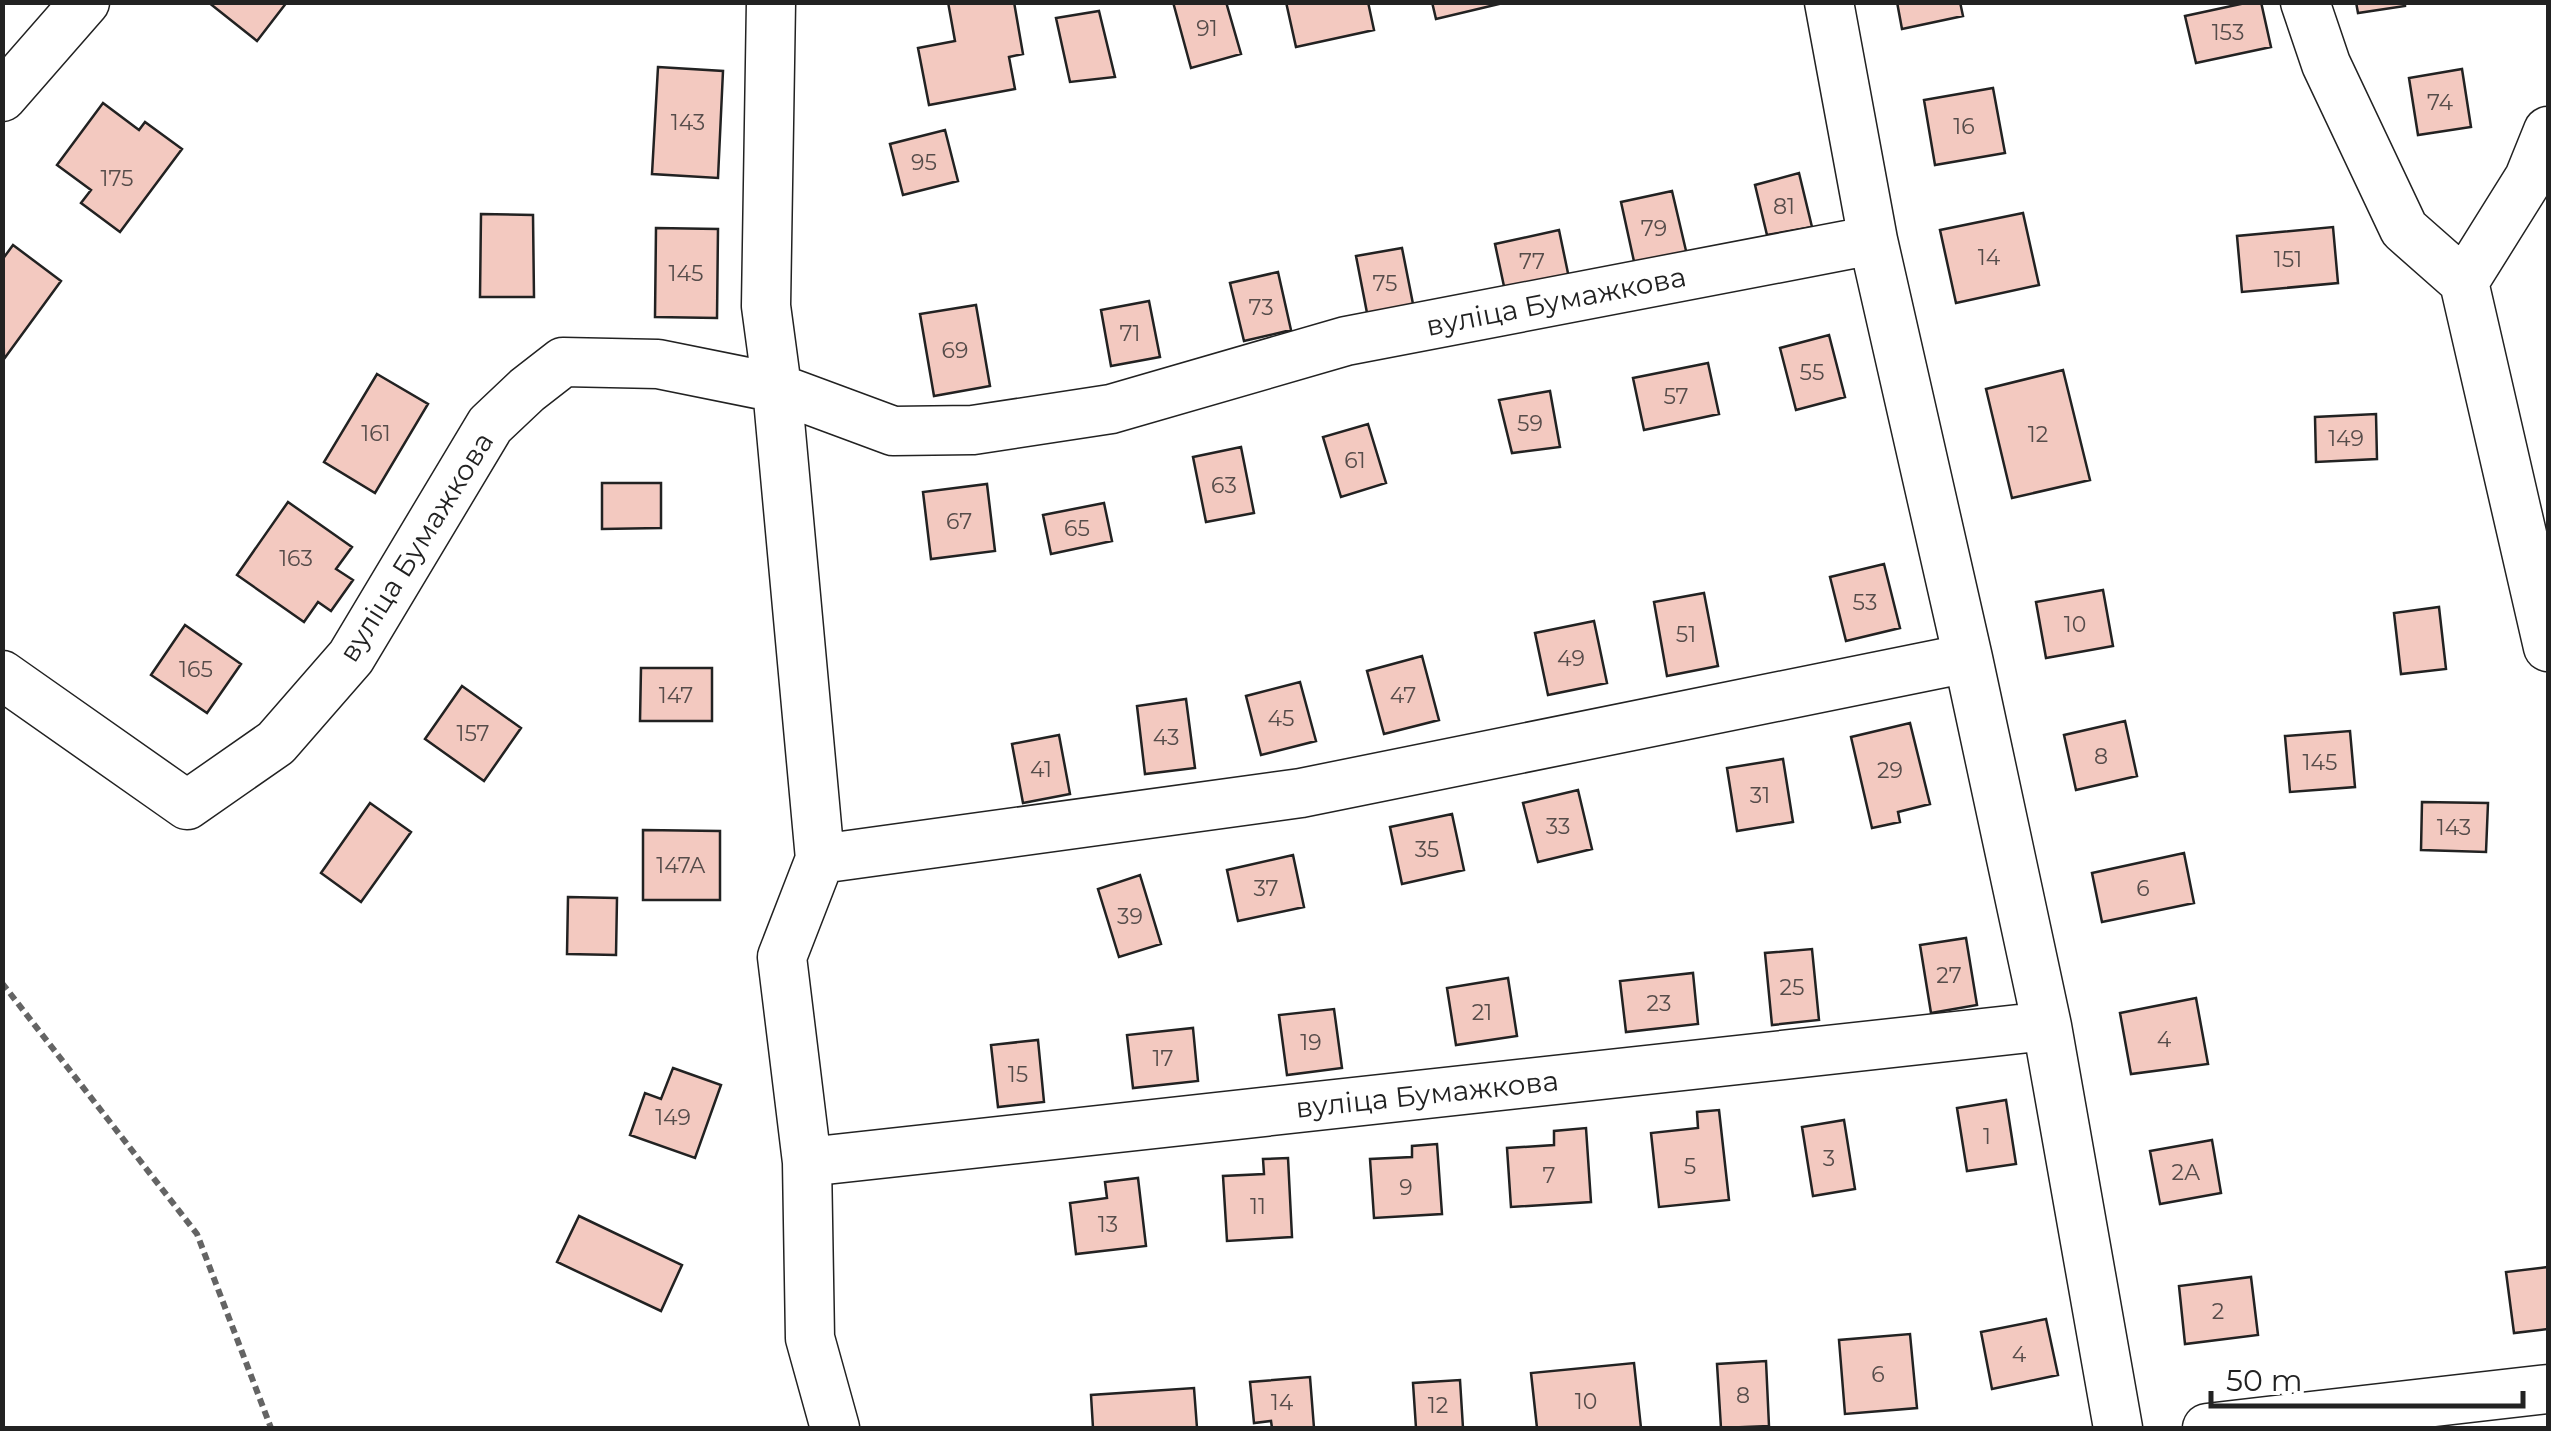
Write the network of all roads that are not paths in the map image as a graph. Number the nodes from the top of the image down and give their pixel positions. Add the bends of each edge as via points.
1 (85, 2) edge
2 (771, 2) edge
3 (1829, 2) edge
4 (2305, 2) edge
5 (2, 97) edge
6 (2548, 131) edge
7 (1873, 240) junction
8 (2464, 282) junction
9 (777, 388) junction
10 (2548, 647) edge
11 (1968, 658) junction
12 (2, 675) edge
13 (820, 858) junction
14 (2046, 1026) junction
15 (807, 1162) junction
16 (2548, 1389) edge
17 (835, 1428) edge
18 (2118, 1428) edge
19 (2207, 1428) edge

1 - 5 street
2 - 9 street via 766,306
3 - 7 street
4 - 8 street via 2326,64 2404,229
6 - 8 street via 2528,178
7 - 9 street, вуліца Бумажкова via 1346,341 1111,408 973,430 892,431
7 - 11 street
8 - 10 street
9 - 12 street, вуліца Бумажкова via 658,364 564,362 490,425 351,657 276,743 187,805
9 - 13 street
11 - 13 street via 1301,793
11 - 14 street
13 - 15 street via 782,958
14 - 15 street, вуліца Бумажкова
14 - 18 street
15 - 17 street via 810,1338
16 - 19 street

